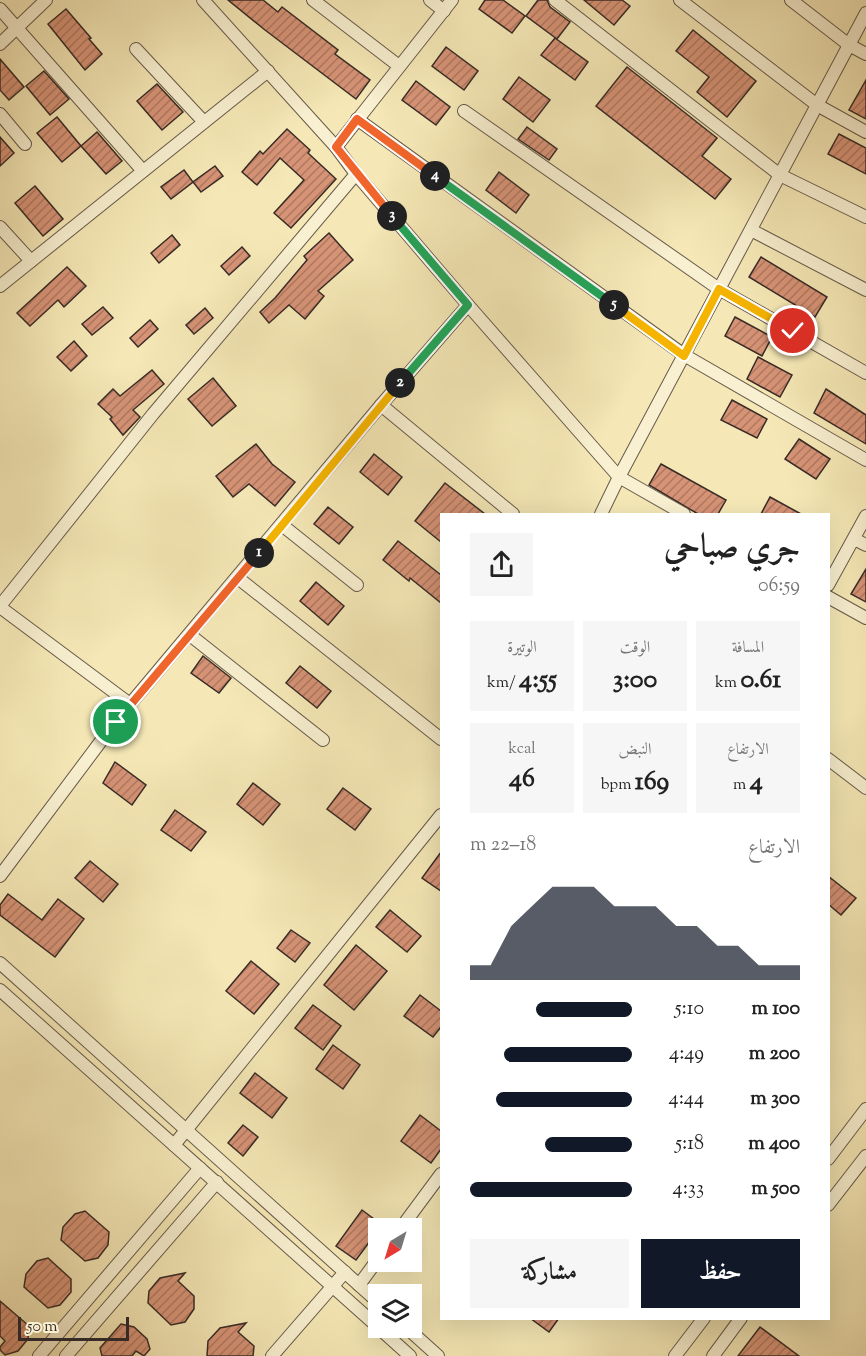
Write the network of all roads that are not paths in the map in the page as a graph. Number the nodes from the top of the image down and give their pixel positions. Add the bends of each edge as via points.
1 (46, 0) edge
2 (313, 0) edge
3 (430, 0) edge
4 (452, 0) edge
5 (555, 0) edge
6 (680, 0) edge
7 (791, 0) edge
8 (206, 1) edge
9 (0, 9) edge
10 (444, 11) junction
11 (866, 13) edge
12 (17, 28) junction
13 (0, 44) edge
14 (849, 45) junction
15 (136, 49) dead end
16 (866, 54) edge
17 (399, 66) junction
18 (268, 71) junction
19 (817, 105) junction
20 (464, 111) dead end
21 (0, 114) edge
22 (357, 119) junction
23 (204, 122) junction
24 (866, 132) edge
25 (25, 144) dead end
26 (336, 147) junction
27 (143, 171) junction
28 (356, 174) junction
29 (780, 175) junction
30 (866, 217) edge
31 (0, 227) edge
32 (751, 230) junction
33 (31, 261) junction
34 (0, 286) edge
35 (719, 289) junction
36 (866, 290) edge
37 (468, 305) junction
38 (684, 356) junction
39 (866, 373) edge
40 (381, 405) junction
41 (866, 460) edge
42 (619, 477) junction
43 (512, 513) edge
44 (602, 513) edge
45 (682, 513) edge
46 (866, 516) edge
47 (282, 525) junction
48 (854, 539) junction
49 (866, 545) edge
50 (238, 578) junction
51 (830, 581) edge
52 (357, 585) dead end
53 (830, 598) edge
54 (0, 606) edge
55 (866, 618) edge
56 (190, 636) junction
57 (130, 705) junction
58 (440, 738) edge
59 (323, 740) dead end
60 (830, 761) edge
61 (866, 788) edge
62 (440, 815) edge
63 (0, 876) edge
64 (0, 963) edge
65 (0, 990) edge
66 (866, 1109) edge
67 (187, 1129) junction
68 (174, 1145) junction
69 (830, 1156) edge
70 (866, 1156) edge
71 (200, 1168) junction
72 (440, 1175) edge
73 (217, 1182) junction
74 (830, 1202) edge
75 (408, 1218) edge
76 (345, 1272) junction
77 (368, 1272) edge
78 (359, 1285) junction
79 (333, 1287) junction
80 (368, 1293) edge
81 (368, 1318) edge
82 (702, 1320) edge
83 (740, 1320) edge
84 (390, 1338) edge
85 (418, 1338) edge
86 (39, 1356) edge
87 (66, 1356) edge
88 (272, 1356) edge
89 (410, 1356) edge
90 (438, 1356) edge
91 (675, 1356) edge
92 (713, 1356) edge

1 - 12 street
2 - 17 street
3 - 10 street
4 - 10 street
5 - 29 street
6 - 19 street
7 - 14 street
8 - 18 street
9 - 12 street
10 - 17 street
11 - 14 street
12 - 13 street
12 - 27 street
14 - 16 street
14 - 19 street
15 - 23 street
17 - 22 street
18 - 23 street
18 - 26 street
19 - 24 street
19 - 29 street
20 - 35 street
21 - 25 street
22 - 26 street
22 - 38 street
23 - 27 street
26 - 28 street
27 - 33 street
28 - 37 street
28 - 54 street via 153,414
29 - 30 street
29 - 32 street
31 - 33 street
32 - 35 street
32 - 36 street
33 - 34 street
35 - 38 street
35 - 39 street
37 - 40 street
37 - 42 street
38 - 41 street
38 - 42 street
40 - 43 street
40 - 47 street
42 - 44 street
42 - 45 street
46 - 48 street
47 - 50 street
47 - 52 street
48 - 49 street
48 - 51 street
50 - 56 street
50 - 58 street
53 - 55 street
54 - 57 street
56 - 57 street
56 - 59 street
57 - 63 street
60 - 61 street
62 - 67 street
64 - 67 street
65 - 68 street
66 - 69 street
67 - 68 street
67 - 76 street
68 - 71 street
70 - 74 street
71 - 73 street
71 - 86 street
72 - 75 street
73 - 79 street
73 - 87 street
76 - 78 street
76 - 79 street
77 - 78 street
78 - 80 street
79 - 81 street
79 - 88 street
82 - 91 street
83 - 92 street
84 - 89 street
85 - 90 street

